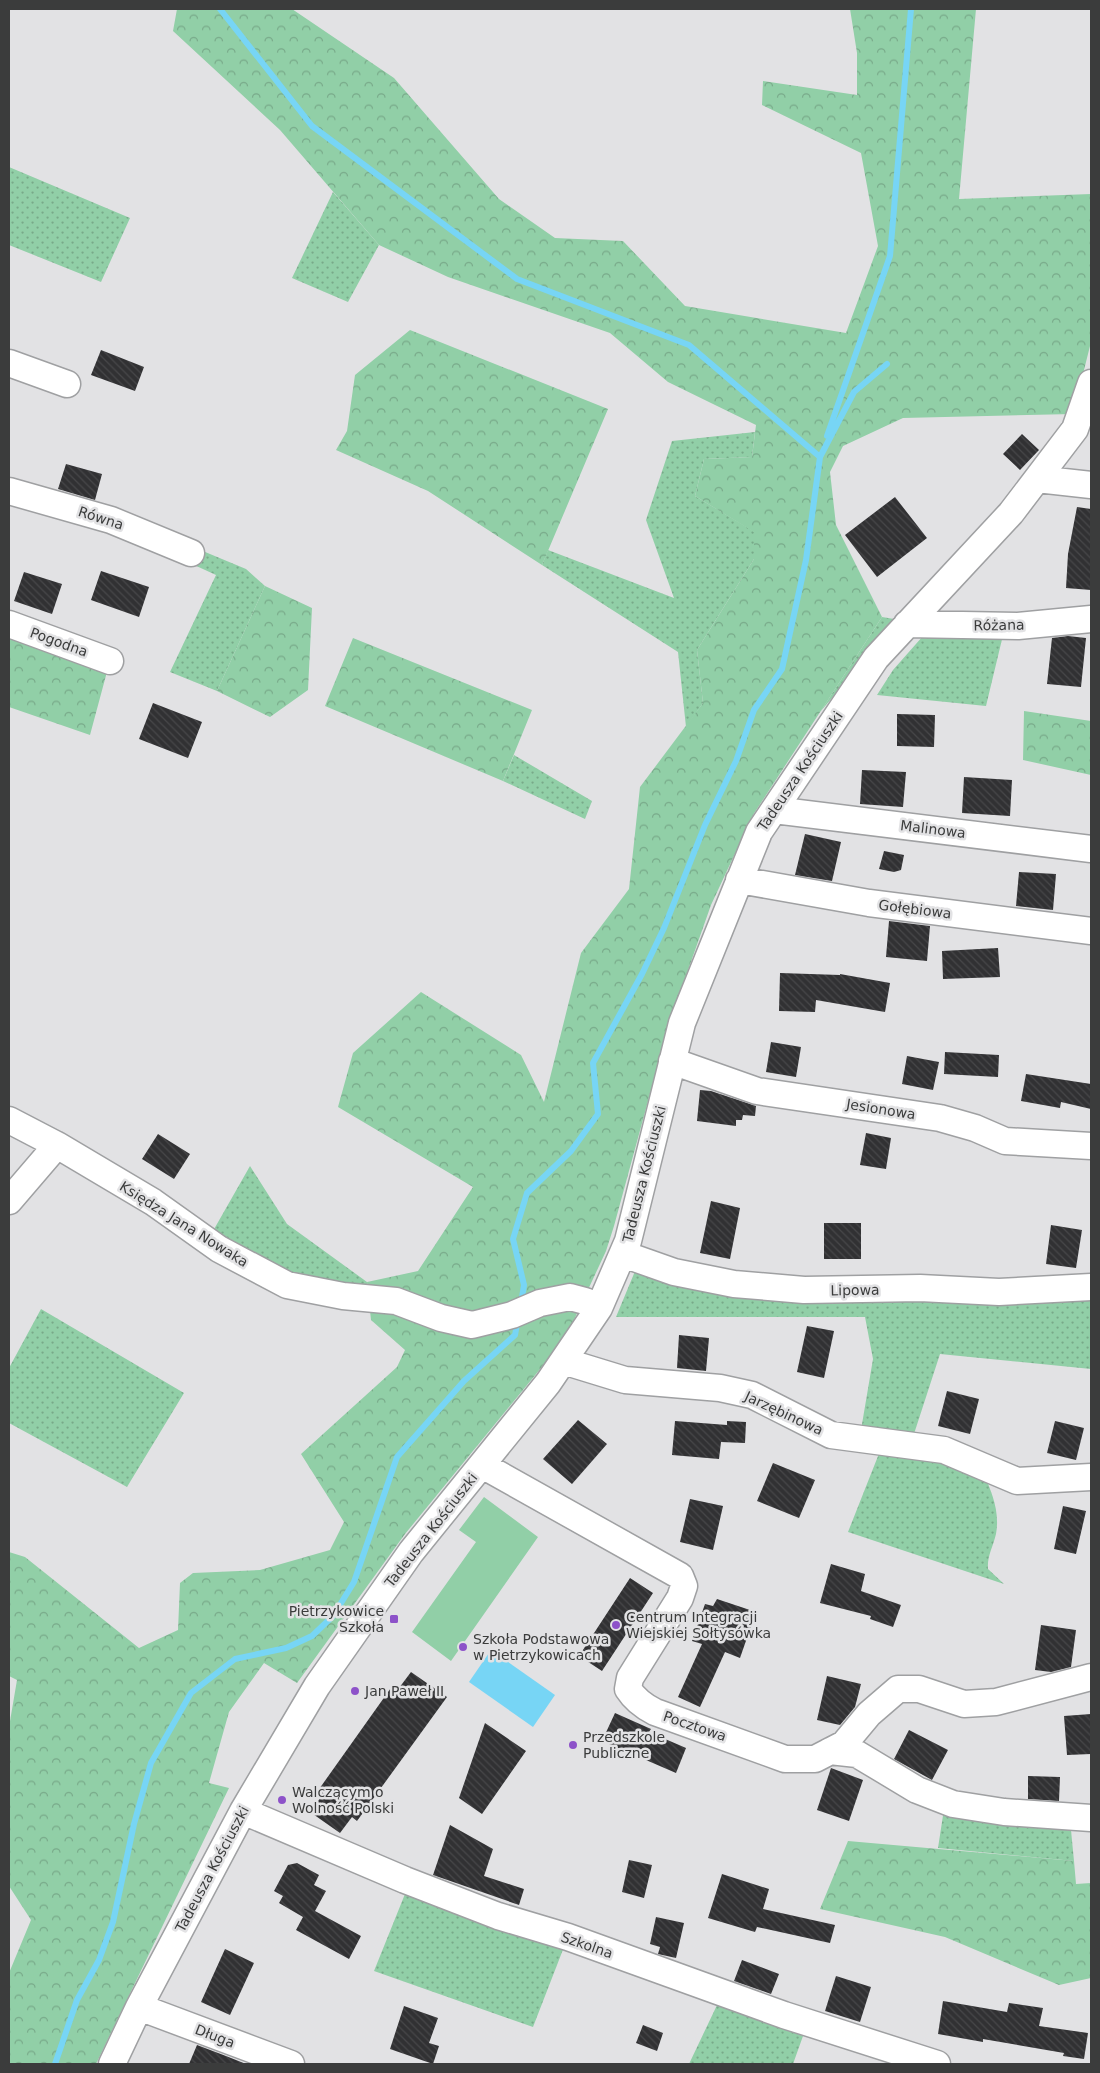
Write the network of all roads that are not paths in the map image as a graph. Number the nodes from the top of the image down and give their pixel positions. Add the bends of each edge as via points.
1 (9, 363) edge
2 (1091, 383) edge
3 (67, 384) dead end
4 (1037, 479) junction
5 (1091, 485) edge
6 (9, 491) edge
7 (191, 553) dead end
8 (1091, 619) edge
9 (9, 624) edge
10 (907, 624) junction
11 (110, 661) dead end
12 (774, 810) junction
13 (1091, 849) edge
14 (740, 880) junction
15 (1091, 931) edge
16 (672, 1061) junction
17 (9, 1120) edge
18 (57, 1145) junction
19 (1091, 1146) edge
20 (9, 1201) edge
21 (623, 1254) junction
22 (1091, 1287) edge
23 (599, 1308) junction
24 (563, 1361) junction
25 (482, 1465) junction
26 (1091, 1477) edge
27 (1091, 1677) edge
28 (830, 1751) junction
29 (243, 1810) junction
30 (1091, 1818) edge
31 (138, 2007) junction
32 (112, 2064) edge
33 (291, 2064) edge
34 (936, 2064) edge

1 - 3 street
2 - 4 street, Tadeusza Kościuszki via 1075,429
4 - 5 street
4 - 10 street, Tadeusza Kościuszki via 1011,513
6 - 7 street, Równa via 111,520
8 - 10 street, Różana via 1018,626
9 - 11 street, Pogodna
10 - 12 street, Tadeusza Kościuszki via 876,658
12 - 13 street, Malinowa
12 - 14 street, Tadeusza Kościuszki via 759,832
14 - 15 street, Gołębiowa via 869,903
14 - 16 street, Tadeusza Kościuszki via 682,1023
16 - 19 street, Jesionowa via 757,1091 940,1118 1005,1141
16 - 21 street, Tadeusza Kościuszki
17 - 18 street, Księdza Jana Nowaka
18 - 20 street
18 - 23 street, Księdza Jana Nowaka via 153,1202 219,1249 287,1285 343,1296 396,1301 472,1326 570,1297
21 - 22 street, Lipowa via 674,1272 734,1284 804,1290 920,1288 999,1292
21 - 23 street, Tadeusza Kościuszki
23 - 24 street, Tadeusza Kościuszki
24 - 25 street, Tadeusza Kościuszki
24 - 26 street, Jarzębinowa via 625,1380 720,1388 752,1395 831,1435 944,1450 1017,1481
25 - 28 street, Pocztowa via 680,1576 684,1586 680,1598 630,1678 628,1689 632,1697 643,1706 785,1759 815,1759
25 - 29 street, Tadeusza Kościuszki via 411,1552 316,1686
27 - 28 street, Pocztowa via 996,1702 964,1704 919,1688 898,1689 869,1714 844,1744
28 - 30 street via 857,1754 917,1790 953,1804 1004,1812
29 - 31 street, Tadeusza Kościuszki
29 - 34 street, Szkolna via 498,1916 568,1937 784,2015
31 - 32 street, Tadeusza Kościuszki
31 - 33 street, Długa

